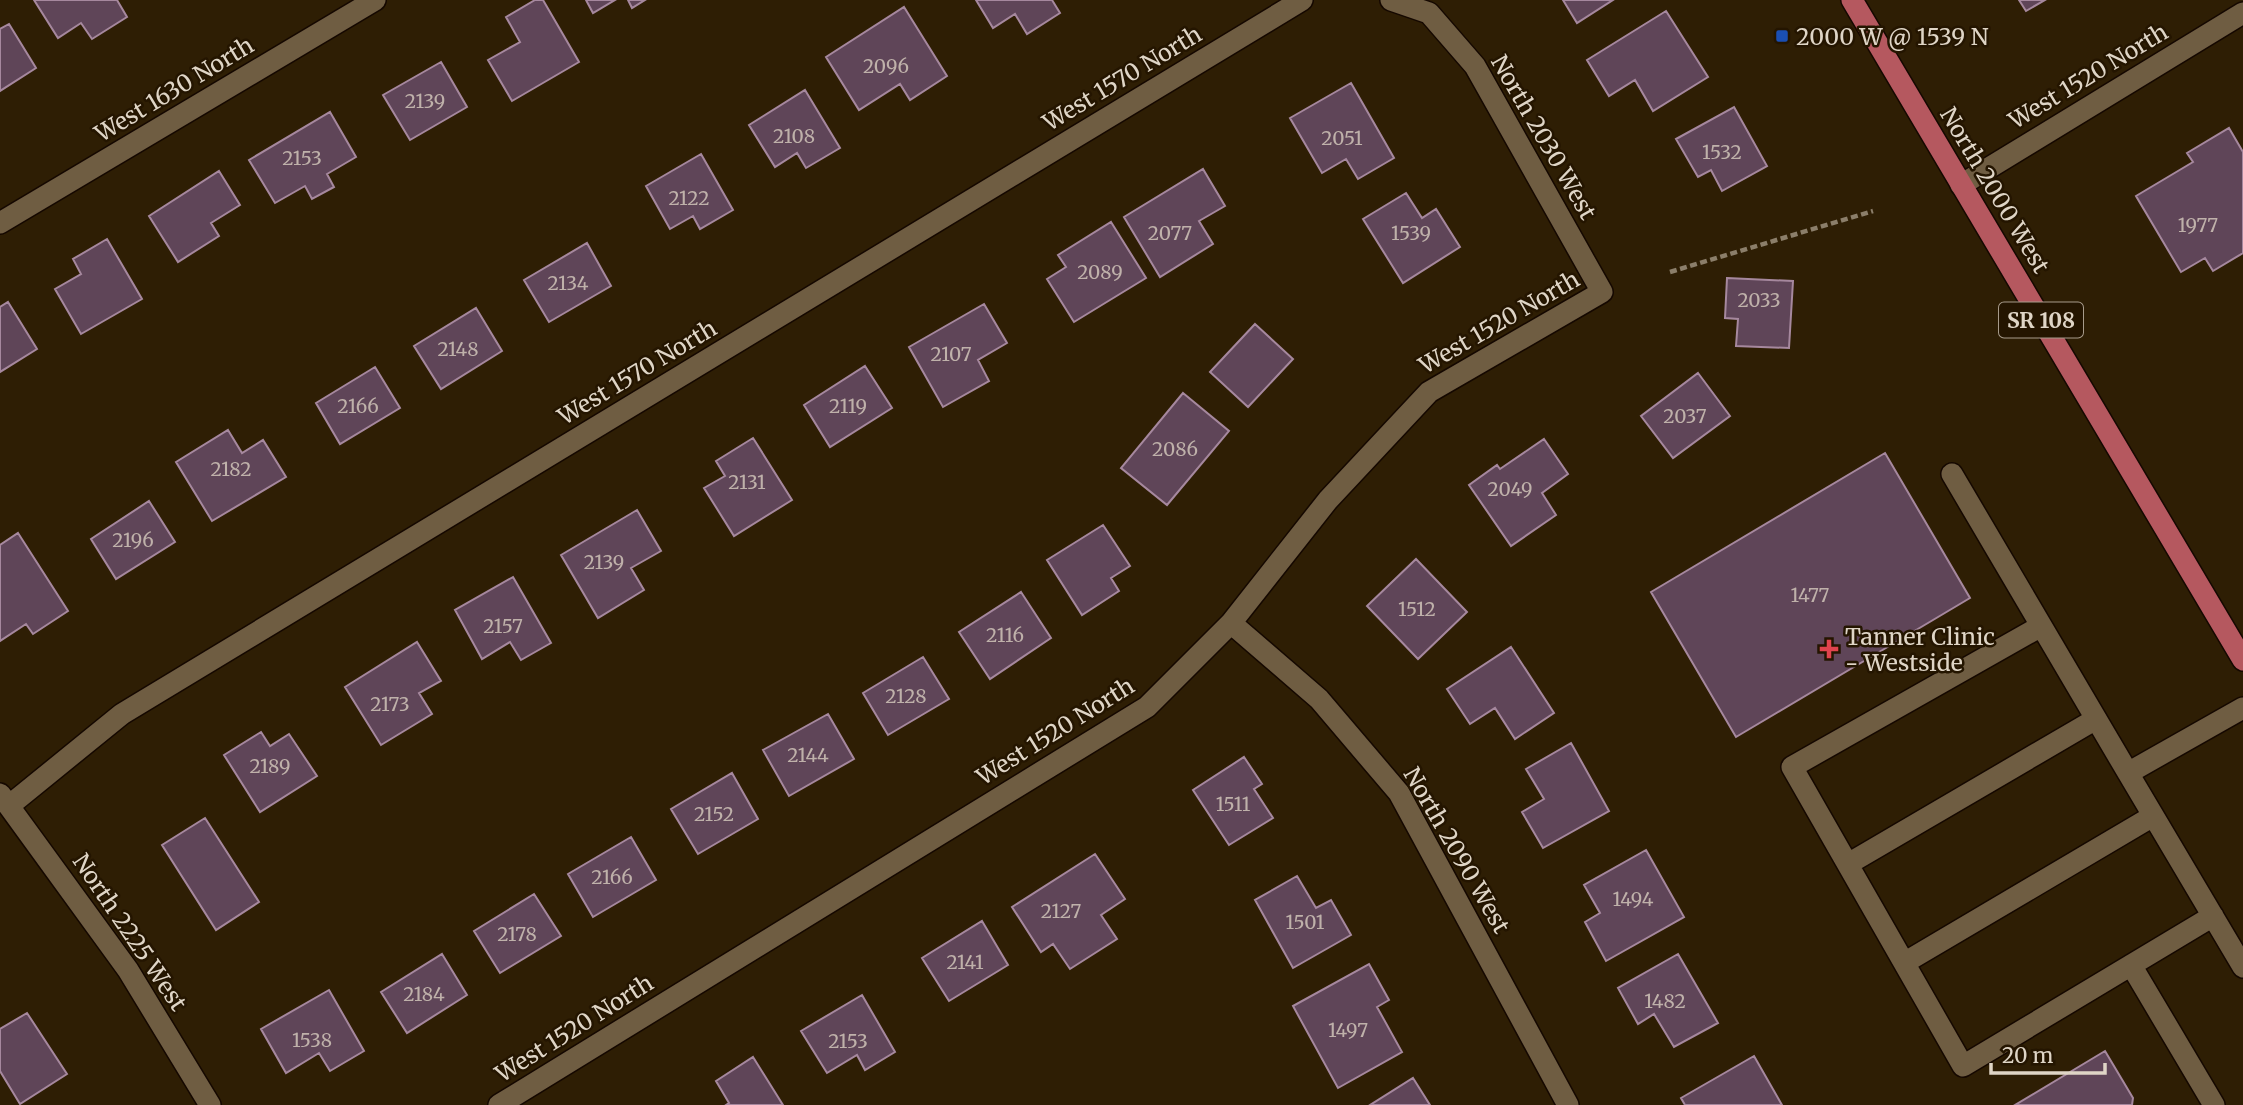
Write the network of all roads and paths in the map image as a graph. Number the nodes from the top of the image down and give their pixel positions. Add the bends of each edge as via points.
1 (375, 0) edge
2 (1302, 0) edge
3 (1391, 0) edge
4 (1852, 0) edge
5 (352, 6) edge
6 (2243, 13) edge
7 (1961, 185) junction
8 (1873, 211) dead end
9 (0, 222) edge
10 (1670, 272) dead end
11 (1602, 292) joint
12 (1952, 474) dead end
13 (1231, 624) junction
14 (2041, 626) junction
15 (2243, 660) edge
16 (2243, 708) edge
17 (2096, 719) junction
18 (2128, 773) junction
19 (5, 799) edge
20 (2153, 816) junction
21 (1847, 864) junction
22 (2213, 916) junction
23 (1904, 963) junction
24 (2132, 965) junction
25 (2243, 967) edge
26 (210, 1105) edge
27 (499, 1105) edge
28 (1568, 1105) edge
29 (2214, 1105) edge

1 - 5 street, West 1630 North
2 - 19 street, West 1570 North via 122,714
3 - 11 street, North 2030 West via 1429,13 1475,66
4 - 7 main road, North 2000 West / SR 108
5 - 9 street, West 1630 North
6 - 7 street, West 1520 North
7 - 15 main road, North 2000 West / SR 108
8 - 10 path
11 - 13 street, West 1520 North via 1429,392 1328,500
12 - 14 street
13 - 27 street, West 1520 North via 1147,707
13 - 28 street, North 2090 West via 1319,699 1399,793
14 - 17 street
14 - 21 street via 1792,767
16 - 18 street
17 - 18 street
17 - 21 street
18 - 20 street
19 - 26 street, North 2225 West via 128,970
20 - 22 street
20 - 23 street
21 - 23 street
22 - 24 street
22 - 25 street
23 - 24 street via 1963,1066
24 - 29 street

